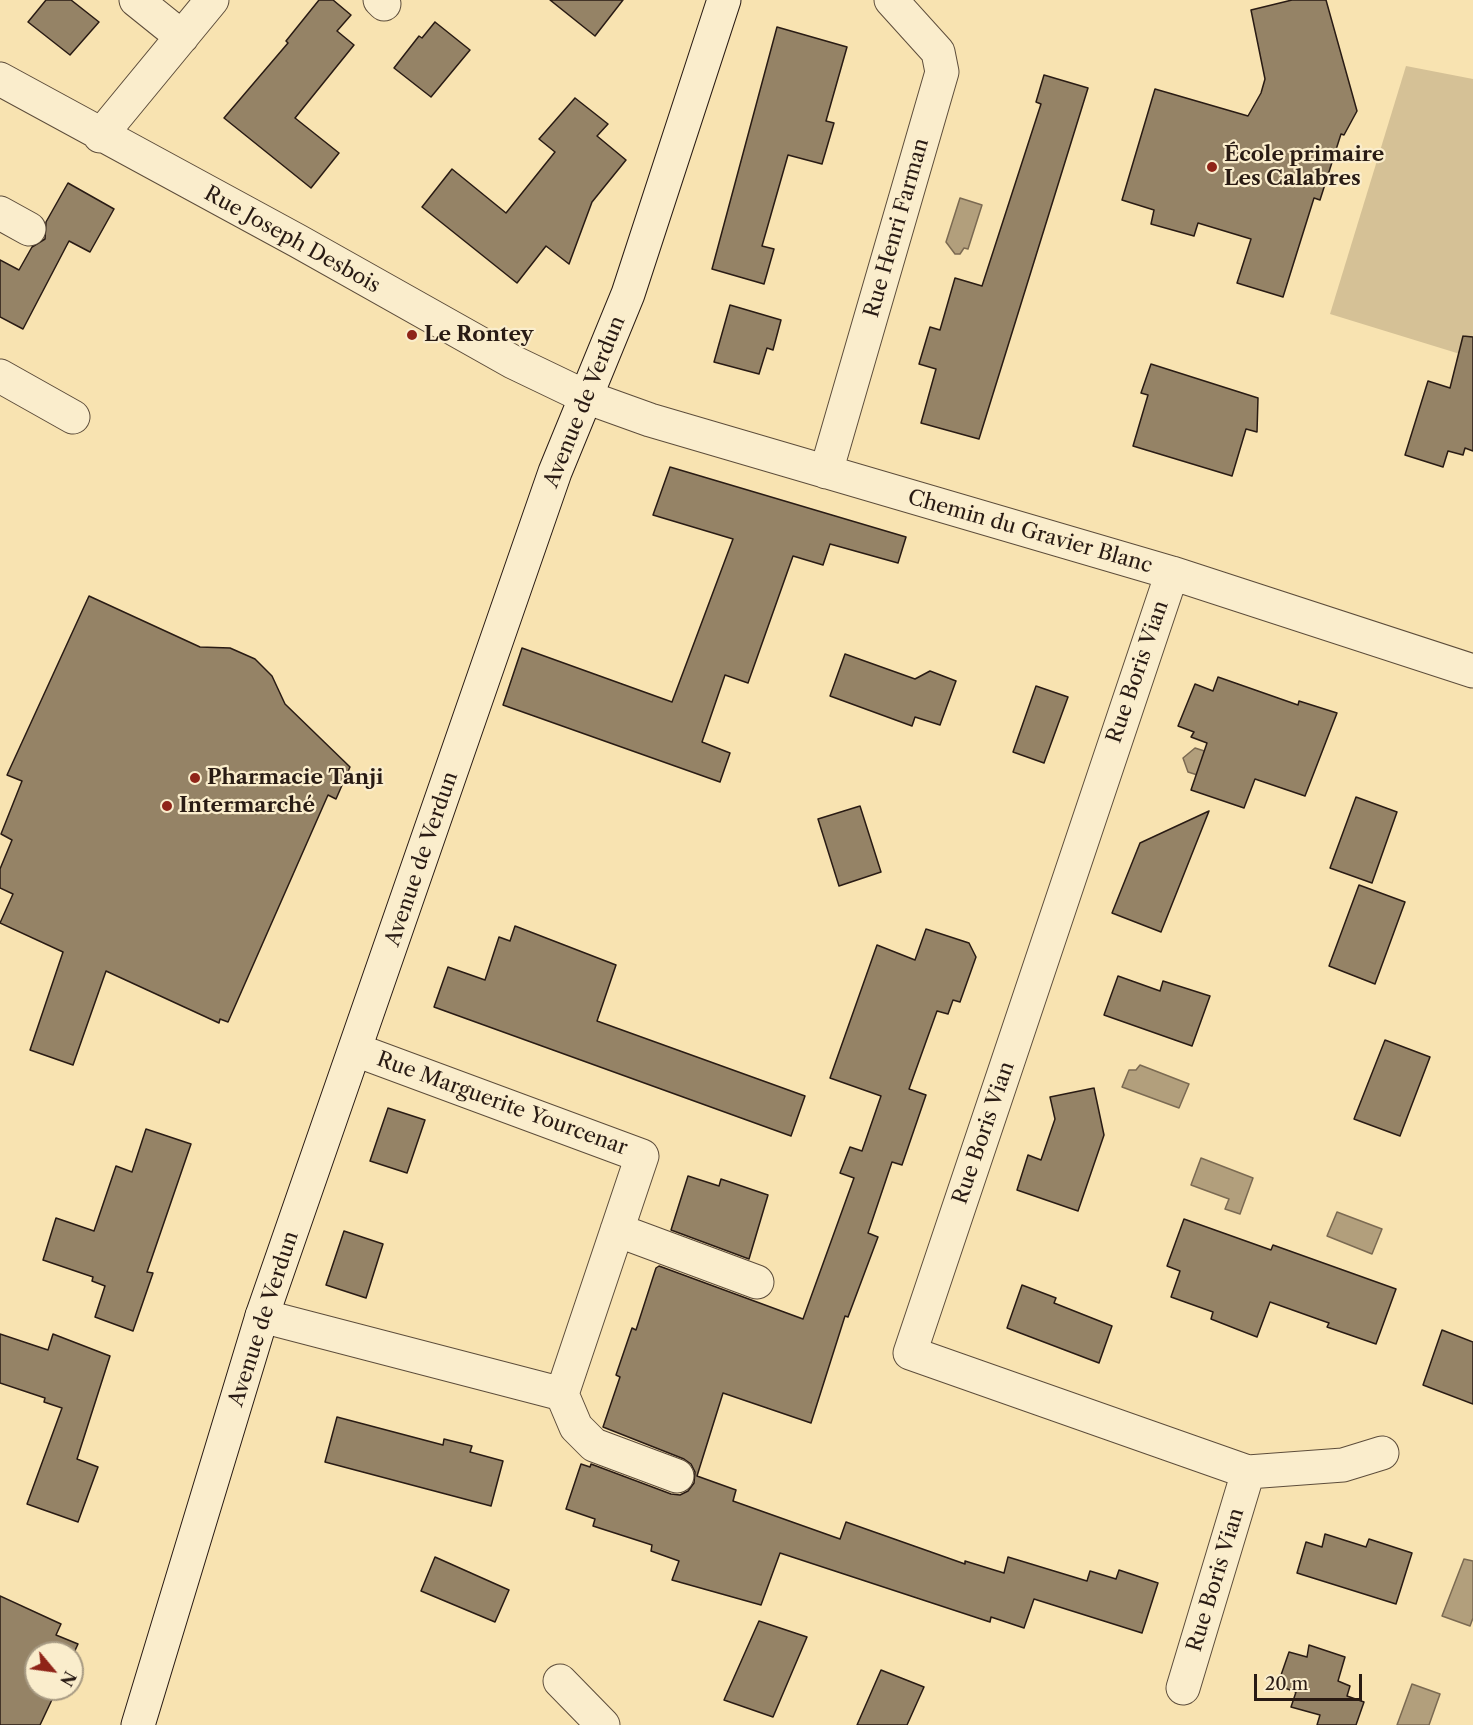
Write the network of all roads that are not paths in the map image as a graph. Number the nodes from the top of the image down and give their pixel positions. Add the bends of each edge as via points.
1 (136, 0) edge
2 (212, 0) edge
3 (724, 0) edge
4 (891, 0) edge
5 (182, 37) junction
6 (0, 80) edge
7 (100, 135) junction
8 (0, 213) edge
9 (29, 229) dead end
10 (0, 376) edge
11 (586, 397) junction
12 (73, 417) dead end
13 (826, 472) junction
14 (1172, 573) junction
15 (1473, 671) edge
16 (357, 1050) junction
17 (617, 1230) junction
18 (757, 1282) dead end
19 (262, 1316) junction
20 (562, 1394) junction
21 (1382, 1453) dead end
22 (1248, 1472) junction
23 (677, 1476) dead end
24 (560, 1681) dead end
25 (1183, 1688) dead end
26 (138, 1725) edge
27 (603, 1725) edge

1 - 5 street
2 - 5 street
3 - 11 street, Avenue de Verdun via 628,294
4 - 13 street, Rue Henri Farman via 938,52 942,72
5 - 7 street
6 - 7 street, Rue Joseph Desbois
7 - 11 street, Rue Joseph Desbois via 513,362
8 - 9 street
10 - 12 street
11 - 13 street, Chemin du Gravier Blanc
11 - 16 street, Avenue de Verdun via 555,472
13 - 14 street, Chemin du Gravier Blanc
14 - 15 street, Chemin du Gravier Blanc
14 - 22 street, Rue Boris Vian via 910,1353
16 - 17 street, Rue Marguerite Yourcenar via 642,1156
16 - 19 street, Avenue de Verdun
17 - 18 street
17 - 20 street, Rue Marguerite Yourcenar
19 - 20 street
19 - 26 street, Avenue de Verdun
20 - 23 street via 576,1426 594,1445
21 - 22 street, Rue Boris Vian via 1343,1465
22 - 25 street, Rue Boris Vian
24 - 27 street

